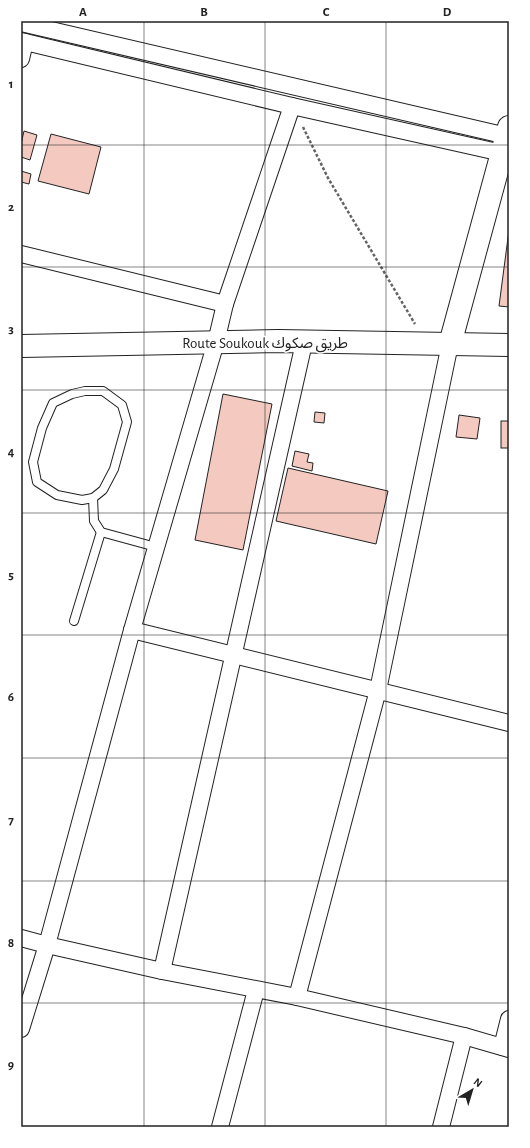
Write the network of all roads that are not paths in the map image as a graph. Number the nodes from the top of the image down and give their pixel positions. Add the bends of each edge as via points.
1 (26, 23) edge
2 (23, 42) edge
3 (21, 59) edge
4 (292, 106) junction
5 (507, 141) edge
6 (21, 254) edge
7 (225, 304) junction
8 (216, 342) junction
9 (304, 343) junction
10 (450, 344) junction
11 (509, 345) edge
12 (21, 346) edge
13 (94, 498) junction
14 (101, 532) junction
15 (156, 547) junction
16 (74, 621) dead end
17 (132, 630) junction
18 (233, 654) junction
19 (378, 690) junction
20 (509, 723) edge
21 (21, 938) edge
22 (47, 946) junction
23 (162, 971) junction
24 (256, 990) junction
25 (297, 997) junction
26 (509, 1020) edge
27 (21, 1029) edge
28 (464, 1036) junction
29 (506, 1048) edge
30 (220, 1127) edge
31 (441, 1127) edge

1 - 5 street
2 - 3 street
2 - 4 street
4 - 5 street
4 - 7 street
5 - 10 street
6 - 7 street
7 - 8 street
8 - 9 street, Route Soukouk طريق صكوك
8 - 12 street, Route Soukouk طريق صكوك
8 - 15 street
9 - 10 street, Route Soukouk طريق صكوك
9 - 18 street
10 - 11 street, Route Soukouk طريق صكوك
10 - 19 street
13 - 13 lane via 82,500 57,495 37,482 33,462 42,428 53,403 85,391 103,391 122,405 127,422 114,469 103,490
13 - 14 lane via 94,521
14 - 15 lane
14 - 16 lane
15 - 17 street
17 - 18 street
17 - 22 street
18 - 19 street
18 - 23 street
19 - 20 street
19 - 25 street
21 - 22 street
22 - 23 street
22 - 27 street
23 - 24 street
24 - 25 street
24 - 30 street
25 - 28 street
26 - 29 street
28 - 29 street
28 - 31 street

